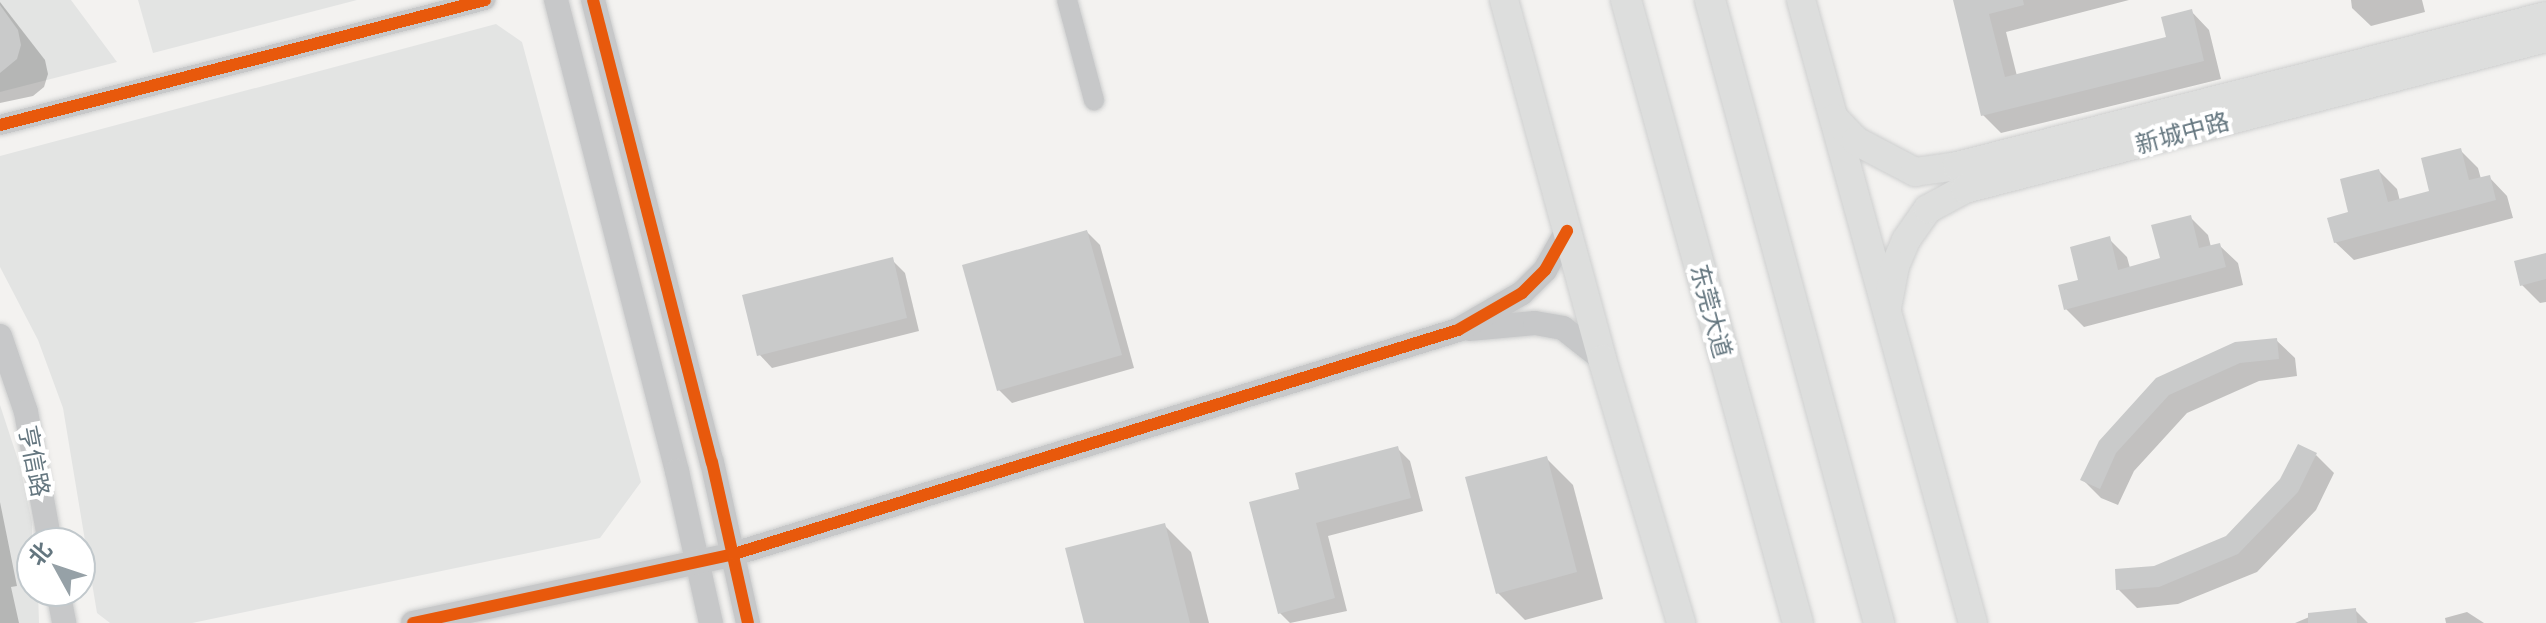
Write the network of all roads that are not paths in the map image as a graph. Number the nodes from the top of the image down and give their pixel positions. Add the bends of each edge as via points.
1 (485, 0) edge
2 (556, 0) edge
3 (593, 0) edge
4 (1067, 0) edge
5 (1504, 0) edge
6 (1626, 0) edge
7 (1710, 0) edge
8 (1801, 0) edge
9 (2546, 16) edge
10 (2546, 38) edge
11 (1094, 100) dead end
12 (1834, 118) junction
13 (0, 125) edge
14 (1567, 231) junction
15 (1887, 308) junction
16 (1458, 330) junction
17 (0, 336) edge
18 (1602, 359) junction
19 (47, 527) edge
20 (734, 554) junction
21 (699, 562) junction
22 (413, 623) edge
23 (711, 623) edge
24 (748, 623) edge
25 (1681, 623) edge
26 (1798, 623) edge
27 (1879, 623) edge
28 (1973, 623) edge

1 - 13 street
2 - 21 street
3 - 20 street
4 - 11 street
5 - 14 main road
6 - 26 main road, 东莞大道
7 - 27 main road
8 - 12 main road
9 - 12 main road, 新城中路 via 1957,166 1915,172 1856,141
10 - 15 main road, 新城中路 via 1965,189 1928,209 1906,240
12 - 15 main road
14 - 16 street via 1545,270 1522,293
14 - 18 main road
15 - 28 main road
16 - 18 street via 1535,323 1563,328
16 - 20 street
17 - 19 street, 亨信路 via 26,412
18 - 25 main road
20 - 21 street
20 - 24 street
21 - 22 street
21 - 23 street

